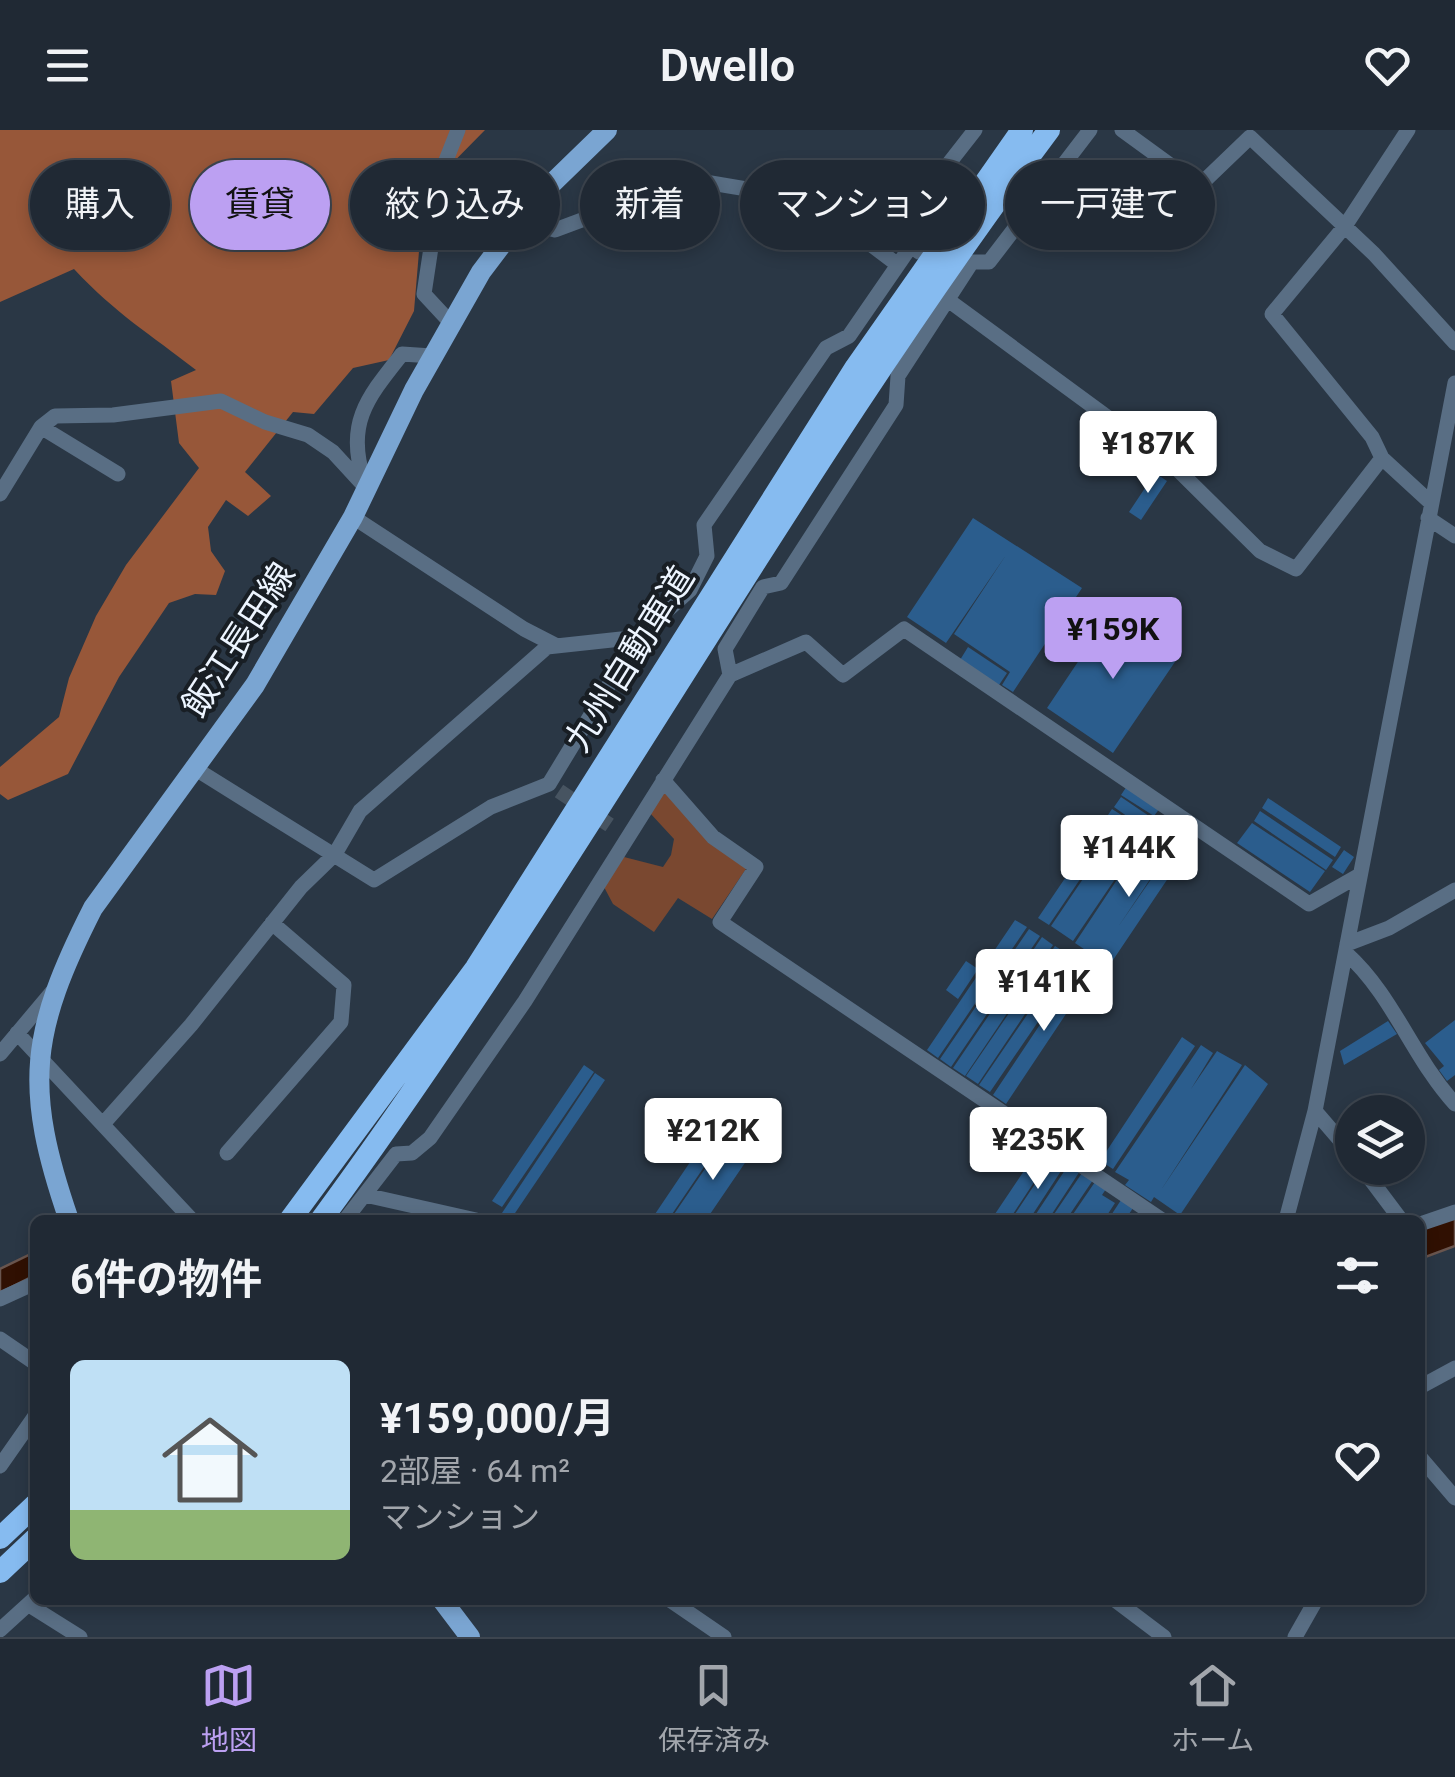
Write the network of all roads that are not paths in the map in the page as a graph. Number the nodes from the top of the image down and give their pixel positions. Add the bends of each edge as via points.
1 (458, 130) edge
2 (607, 130) edge
3 (974, 130) edge
4 (1022, 130) edge
5 (1049, 130) edge
6 (1090, 130) edge
7 (1122, 130) edge
8 (1408, 130) edge
9 (951, 160) edge
10 (560, 179) edge
11 (985, 191) edge
12 (985, 202) edge
13 (1345, 226) junction
14 (560, 228) edge
15 (499, 250) edge
16 (908, 250) edge
17 (917, 250) edge
18 (948, 250) edge
19 (898, 265) junction
20 (960, 280) junction
21 (948, 300) junction
22 (450, 322) junction
23 (1455, 344) edge
24 (432, 356) junction
25 (1455, 383) edge
26 (41, 427) junction
27 (1382, 458) junction
28 (118, 474) dead end
29 (367, 489) junction
30 (0, 494) edge
31 (1430, 510) junction
32 (354, 517) junction
33 (1455, 536) edge
34 (628, 646) junction
35 (560, 648) junction
36 (730, 676) junction
37 (194, 768) junction
38 (663, 780) junction
39 (334, 854) junction
40 (1358, 876) junction
41 (1455, 890) edge
42 (272, 923) junction
43 (1347, 949) junction
44 (57, 986) junction
45 (17, 1033) junction
46 (0, 1054) edge
47 (40, 1057) junction
48 (1455, 1104) edge
49 (1315, 1111) junction
50 (384, 1115) junction
51 (103, 1124) junction
52 (1335, 1134) edge
53 (227, 1152) dead end
54 (1375, 1185) edge
55 (365, 1194) junction
56 (1455, 1212) edge
57 (67, 1215) edge
58 (187, 1215) edge
59 (294, 1215) edge
60 (323, 1215) edge
61 (349, 1215) edge
62 (455, 1215) edge
63 (1155, 1215) edge
64 (1287, 1215) edge
65 (1397, 1215) edge
66 (1425, 1222) edge
67 (30, 1285) edge
68 (0, 1299) edge
69 (0, 1339) edge
70 (30, 1360) edge
71 (1455, 1368) edge
72 (1425, 1384) edge
73 (30, 1423) edge
74 (1425, 1463) edge
75 (0, 1466) edge
76 (1455, 1498) edge
77 (30, 1509) edge
78 (0, 1538) edge
79 (30, 1544) edge
80 (0, 1572) edge
81 (30, 1604) edge
82 (36, 1605) edge
83 (446, 1605) edge
84 (677, 1605) edge
85 (1121, 1605) edge
86 (1313, 1605) edge
87 (0, 1630) edge
88 (80, 1637) edge
89 (470, 1637) edge
90 (724, 1637) edge
91 (1164, 1637) edge
92 (1295, 1637) edge

1 - 22 street via 443,168 424,294
2 - 10 main road, 飯江長田線
3 - 9 street
4 - 11 highway, 九州自動車道
5 - 12 highway, 九州自動車道
6 - 20 street via 989,262 972,262
7 - 13 street via 1199,186 1250,137
8 - 13 street
13 - 23 street
13 - 27 street via 1272,314
14 - 19 street via 665,189 706,182 812,200
15 - 22 main road, 飯江長田線
16 - 19 street
17 - 20 street
18 - 50 highway, 九州自動車道
19 - 34 street via 848,336 826,348 704,525 707,556 690,590
20 - 21 street
21 - 27 street via 1174,466 1260,551 1296,569
21 - 36 street via 898,376 896,405 780,583 763,588 725,649
22 - 24 main road, 飯江長田線
24 - 29 main road, 飯江長田線
24 - 29 street via 402,354 358,416 358,464
25 - 31 street
26 - 28 street
26 - 29 street via 55,416 221,401 308,435
26 - 30 street
27 - 31 street
29 - 32 main road, 飯江長田線
31 - 33 street
31 - 40 street
32 - 35 street
32 - 37 main road, 飯江長田線 via 255,685
34 - 35 street via 621,639
34 - 39 street via 554,787 491,806 374,880
35 - 39 street via 547,647 360,810
36 - 38 street
36 - 40 street via 806,642 843,676 904,629 1310,904
37 - 39 street
37 - 44 main road, 飯江長田線 via 93,908
38 - 55 street via 621,832 525,1001 430,1138 412,1152 396,1154
38 - 63 street via 713,837 756,867 720,922
39 - 42 street
40 - 43 street
41 - 43 street
42 - 51 street
42 - 53 street via 344,985 341,1022
43 - 48 street
43 - 49 street
44 - 45 street
44 - 47 main road, 飯江長田線
45 - 46 street
45 - 47 street
47 - 51 street
47 - 57 main road, 飯江長田線 via 36,1090
49 - 52 street
49 - 64 street
50 - 59 highway, 九州自動車道
50 - 60 highway, 九州自動車道
51 - 58 street
54 - 65 street
55 - 61 street
55 - 62 street
56 - 66 street
67 - 68 street
69 - 70 street
71 - 72 street
73 - 75 street
74 - 76 street
77 - 78 highway
79 - 80 highway
81 - 87 street
82 - 88 street
83 - 89 main road
84 - 90 street
85 - 91 street
86 - 92 street

